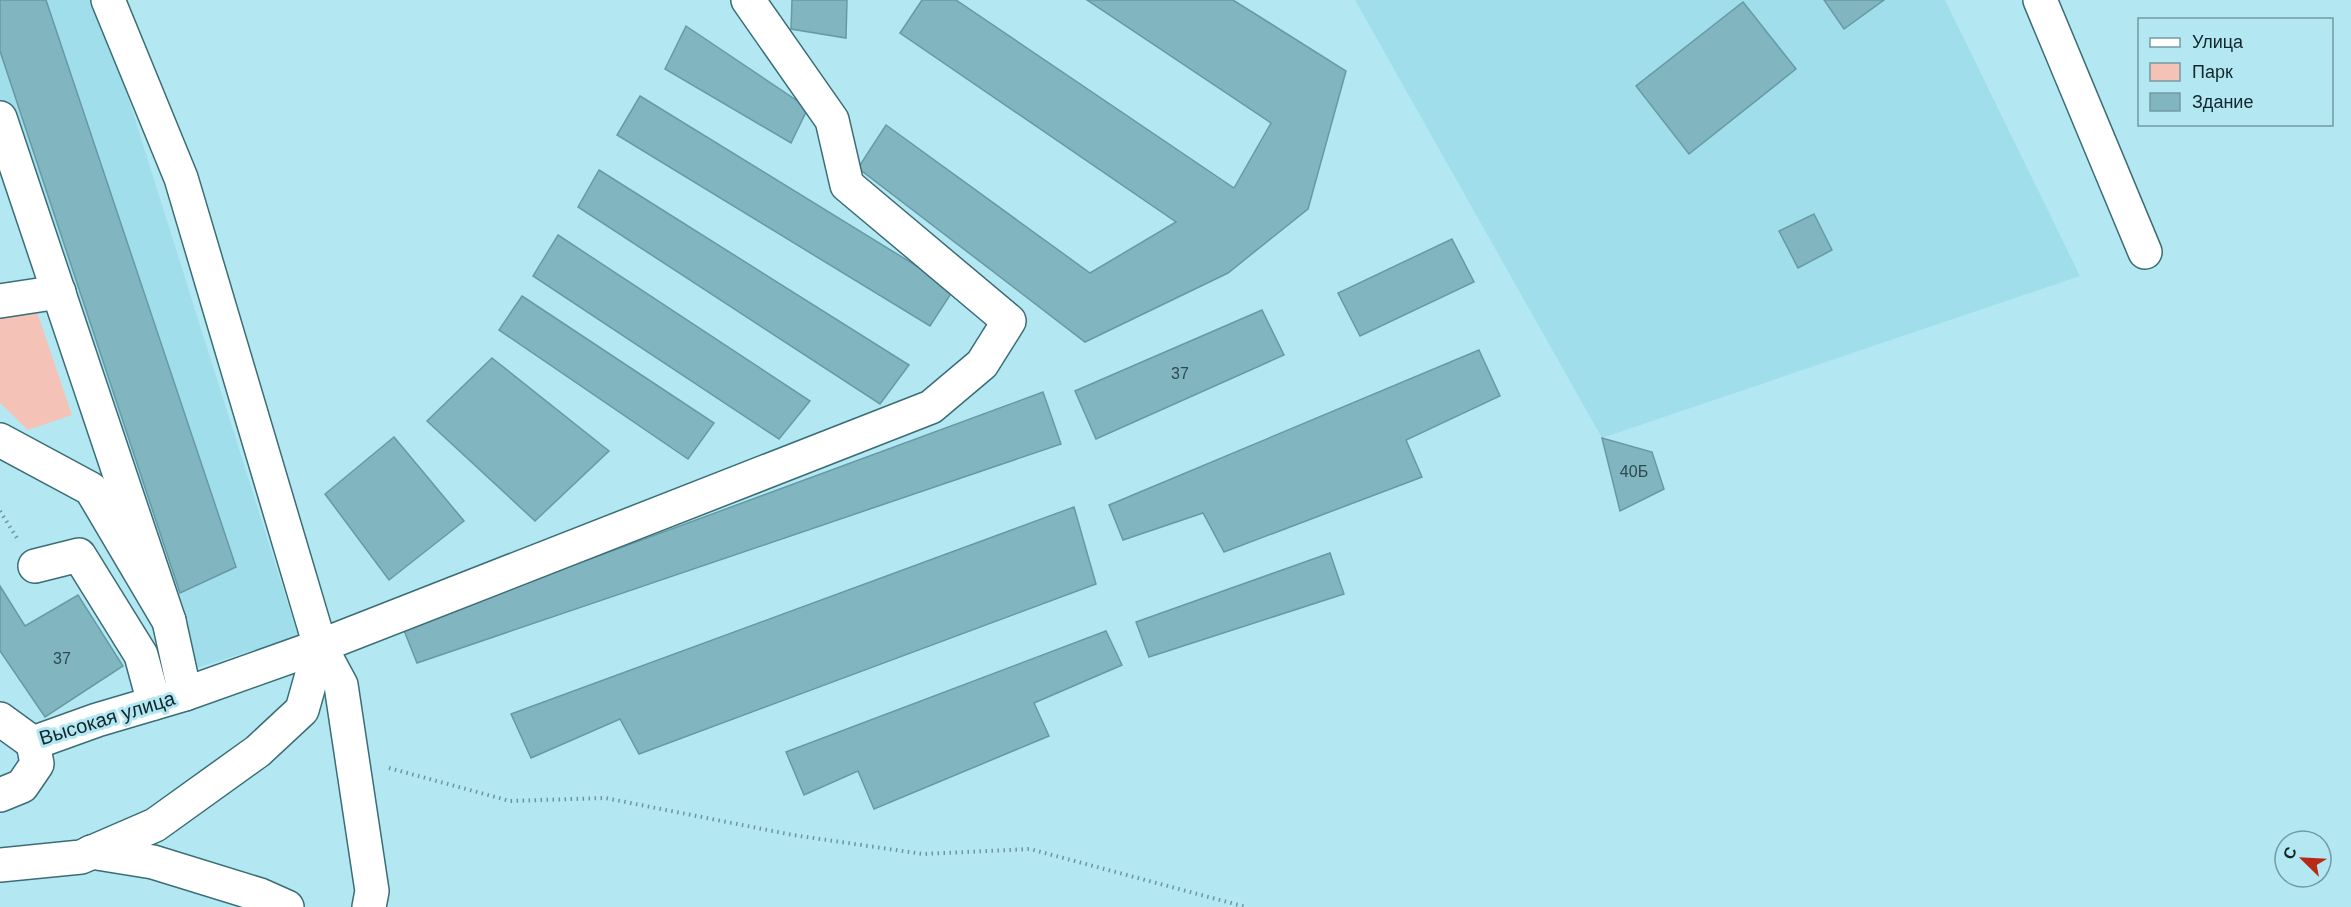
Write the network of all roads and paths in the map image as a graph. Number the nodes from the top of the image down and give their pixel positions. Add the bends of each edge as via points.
1 (108, 0) edge
2 (748, 0) edge
3 (2040, 0) edge
4 (0, 118) edge
5 (2145, 252) dead end
6 (59, 292) junction
7 (0, 301) edge
8 (0, 440) edge
9 (36, 566) dead end
10 (169, 621) junction
11 (320, 646) junction
12 (170, 698) junction
13 (0, 719) edge
14 (349, 740) junction
15 (33, 742) junction
16 (0, 795) edge
17 (91, 852) junction
18 (0, 865) edge
19 (287, 907) edge
20 (369, 907) edge
21 (1246, 907) edge

1 - 11 street via 181,178
2 - 11 street, Высокая улица via 832,120 847,185 1009,321 982,364 931,407
3 - 5 street
4 - 6 street
6 - 7 street
6 - 10 street
8 - 10 street via 91,489
9 - 12 street via 79,555
10 - 12 street
11 - 12 street, Высокая улица
11 - 14 street via 341,685
11 - 17 street via 302,710 258,752 155,825
12 - 15 street, Высокая улица
13 - 15 street, Высокая улица
14 - 20 street via 372,891
14 - 21 path via 391,769 510,801 605,798 793,835 923,854 1030,849
15 - 16 street via 37,764 22,786
17 - 18 street via 81,857
17 - 19 street via 153,862

